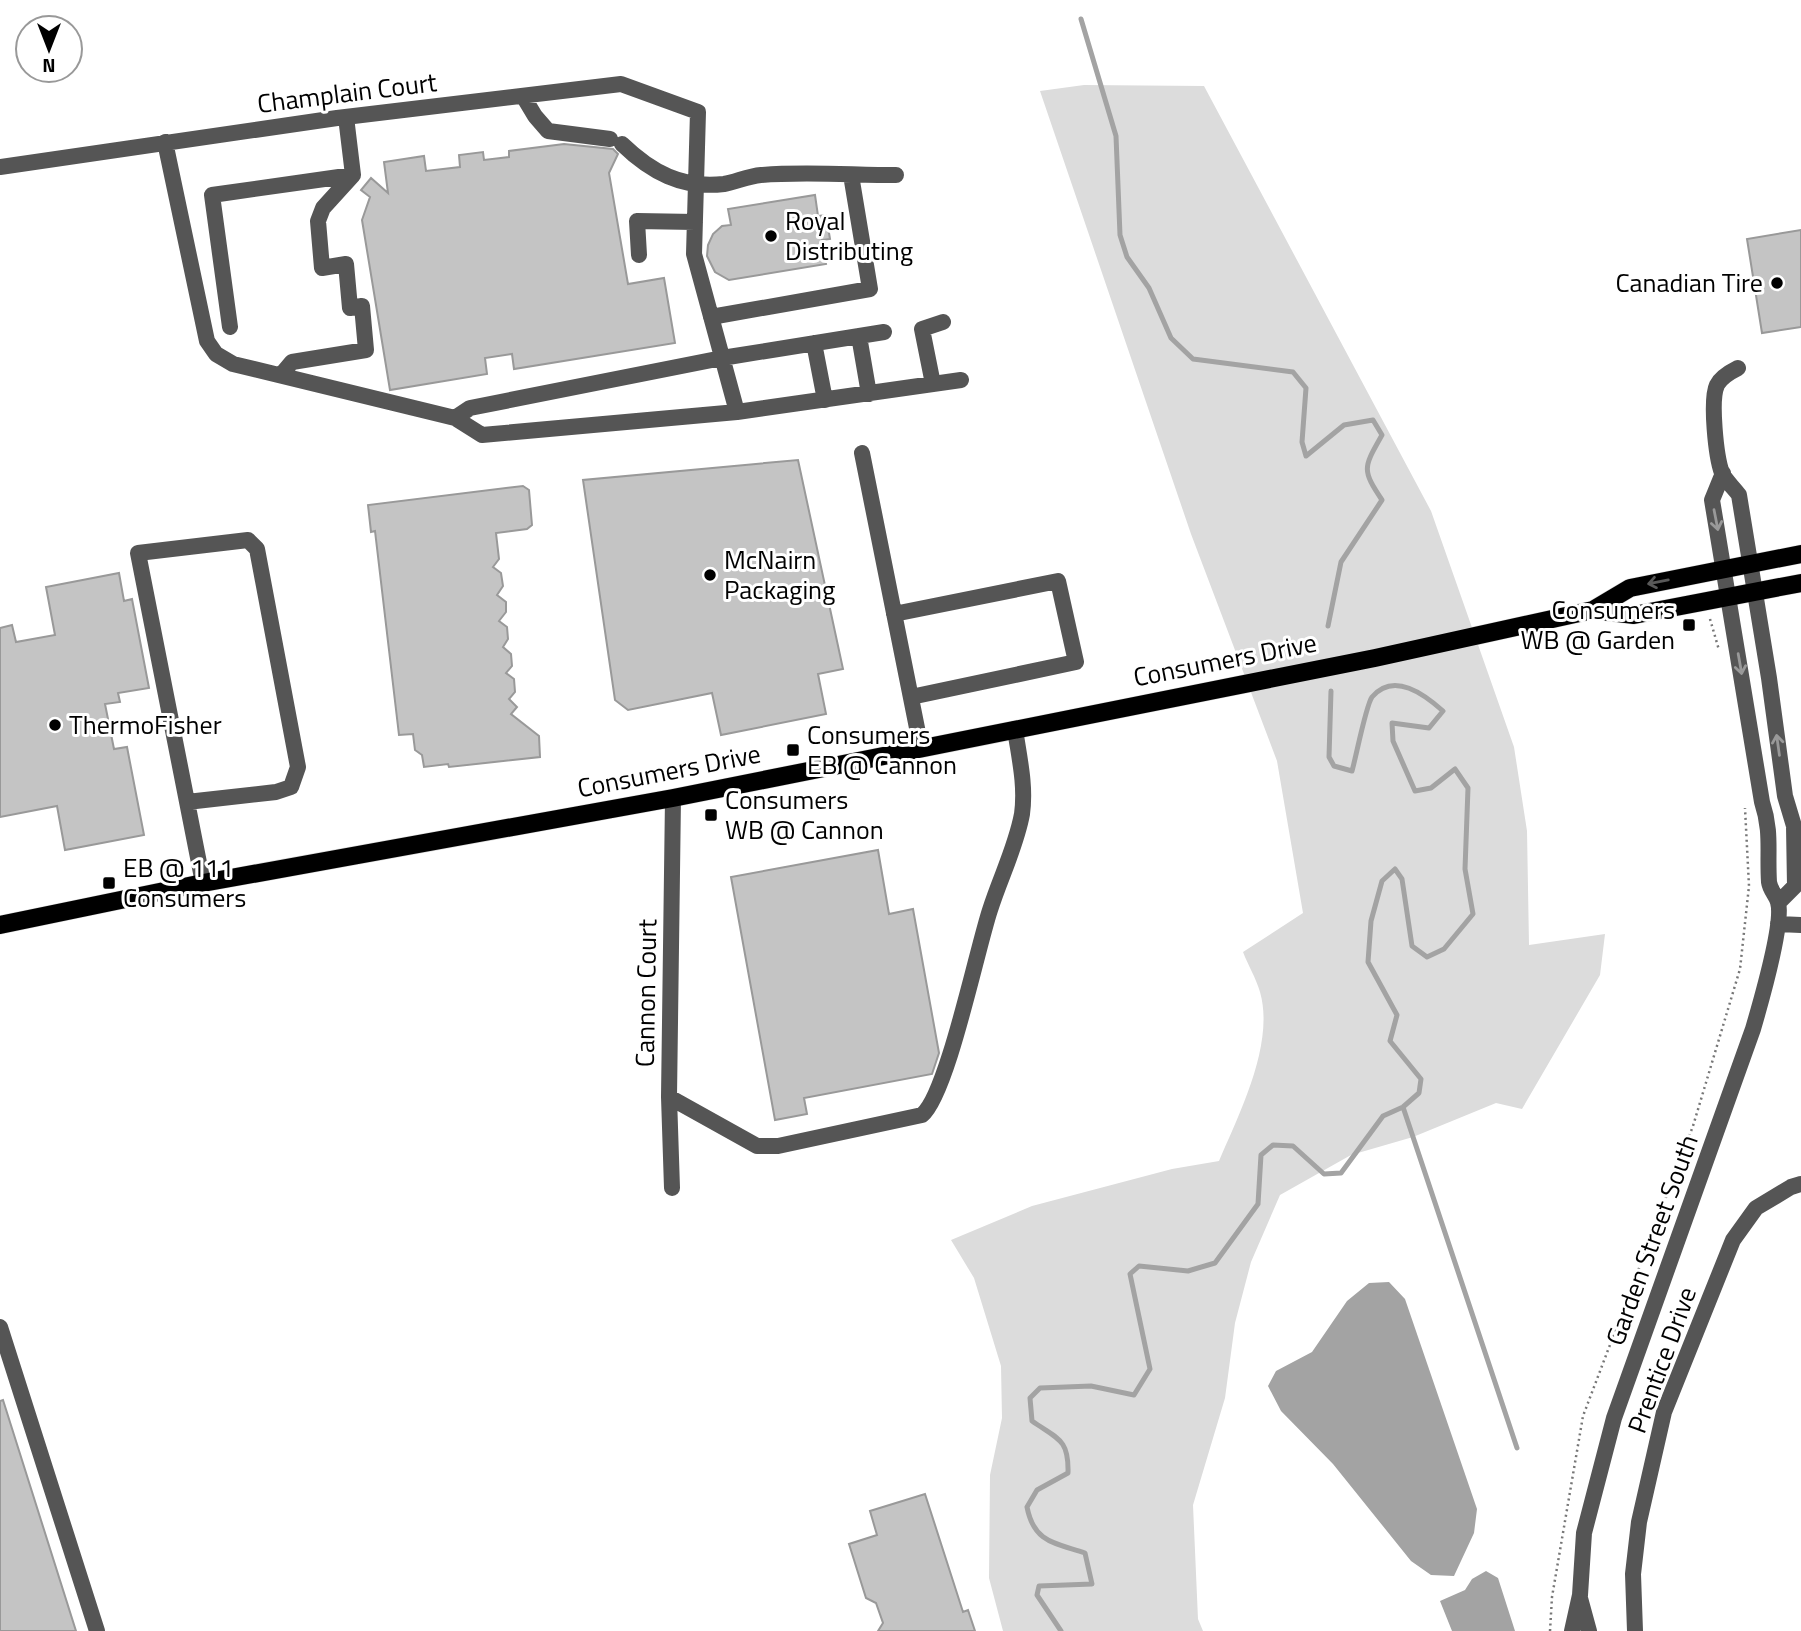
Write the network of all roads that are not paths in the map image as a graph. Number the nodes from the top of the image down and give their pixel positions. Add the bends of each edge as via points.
1 (523, 96) junction
2 (346, 117) junction
3 (165, 142) junction
4 (0, 167) edge
5 (353, 175) junction
6 (851, 175) junction
7 (896, 175) dead end
8 (696, 185) junction
9 (695, 222) junction
10 (639, 255) dead end
11 (711, 317) junction
12 (943, 322) dead end
13 (230, 327) dead end
14 (884, 332) dead end
15 (859, 336) junction
16 (814, 343) junction
17 (722, 358) junction
18 (1738, 368) dead end
19 (281, 375) junction
20 (961, 380) dead end
21 (933, 384) junction
22 (869, 394) junction
23 (825, 400) junction
24 (737, 412) junction
25 (455, 418) junction
26 (862, 453) dead end
27 (1723, 473) junction
28 (1801, 554) edge
29 (1750, 565) junction
30 (1725, 569) junction
31 (1801, 583) edge
32 (1754, 592) junction
33 (1729, 597) junction
34 (1593, 610) junction
35 (894, 614) junction
36 (911, 697) junction
37 (1015, 729) junction
38 (921, 748) junction
39 (1801, 786) edge
40 (1784, 788) junction
41 (673, 798) junction
42 (187, 803) junction
43 (204, 883) junction
44 (1779, 902) junction
45 (1777, 924) junction
46 (0, 925) edge
47 (1801, 925) edge
48 (669, 1097) junction
49 (1801, 1184) edge
50 (672, 1188) dead end
51 (0, 1327) edge
52 (1580, 1595) junction
53 (97, 1631) edge
54 (1572, 1631) edge
55 (1589, 1631) edge
56 (1635, 1631) edge

1 - 2 street, Champlain Court
1 - 8 street via 548,131 616,141 642,163
1 - 8 street, Champlain Court via 621,84 698,112
2 - 3 street, Champlain Court
2 - 5 street
3 - 4 street, Champlain Court
3 - 19 street via 207,341 216,354 233,364
5 - 13 street via 212,194
5 - 19 street via 323,208 318,221 322,268 346,264 350,308 362,306 366,350 292,362
6 - 7 street
6 - 8 street via 759,175 726,184
6 - 11 street via 870,289
8 - 9 street
9 - 10 street via 637,221
9 - 11 street via 694,254
11 - 17 street
12 - 21 street via 922,329
14 - 15 street
15 - 16 street
15 - 22 street
16 - 17 street
16 - 23 street
17 - 24 street
17 - 25 street via 470,408
18 - 27 street via 1717,384 1713,397
19 - 25 street
20 - 21 street
21 - 22 street
22 - 23 street
23 - 24 street
24 - 25 street via 482,435
26 - 35 street
27 - 29 street, Garden Street South via 1739,495
27 -> 30 street, Garden Street South via 1712,500
28 - 29 main road, Consumers Drive
29 - 30 main road, Consumers Drive
29 - 32 street, Garden Street South
30 - 33 street, Garden Street South
30 -> 34 main road, Consumers Drive via 1630,588
31 - 32 main road, Consumers Drive
32 - 33 main road, Consumers Drive
40 -> 32 street, Garden Street South
33 - 34 main road, Consumers Drive via 1634,615
33 -> 44 street, Garden Street South via 1769,824 1769,886
34 - 37 main road, Consumers Drive
35 - 36 street
35 - 36 street via 1058,581 1076,662
36 - 38 street
37 - 38 main road, Consumers Drive
37 - 48 street via 1023,788 1018,833 989,911 943,1076 928,1111 765,1147
38 - 41 main road, Consumers Drive
39 - 40 street
40 - 44 street, Garden Street South via 1794,827 1795,886
41 - 43 main road, Consumers Drive
41 - 48 street, Cannon Court
42 - 42 street via 138,554 248,540 257,549 298,767 291,787
42 - 43 street
43 - 46 main road, Consumers Drive
44 - 45 street, Garden Street South
45 - 47 street
45 - 52 street, Garden Street South via 1753,1030 1614,1418 1584,1533
48 - 50 street, Cannon Court
49 - 56 street, Prentice Drive via 1756,1208 1733,1240 1664,1412 1639,1522 1633,1574
51 - 53 street
52 - 54 street, Garden Street South
52 - 55 street, Garden Street South

